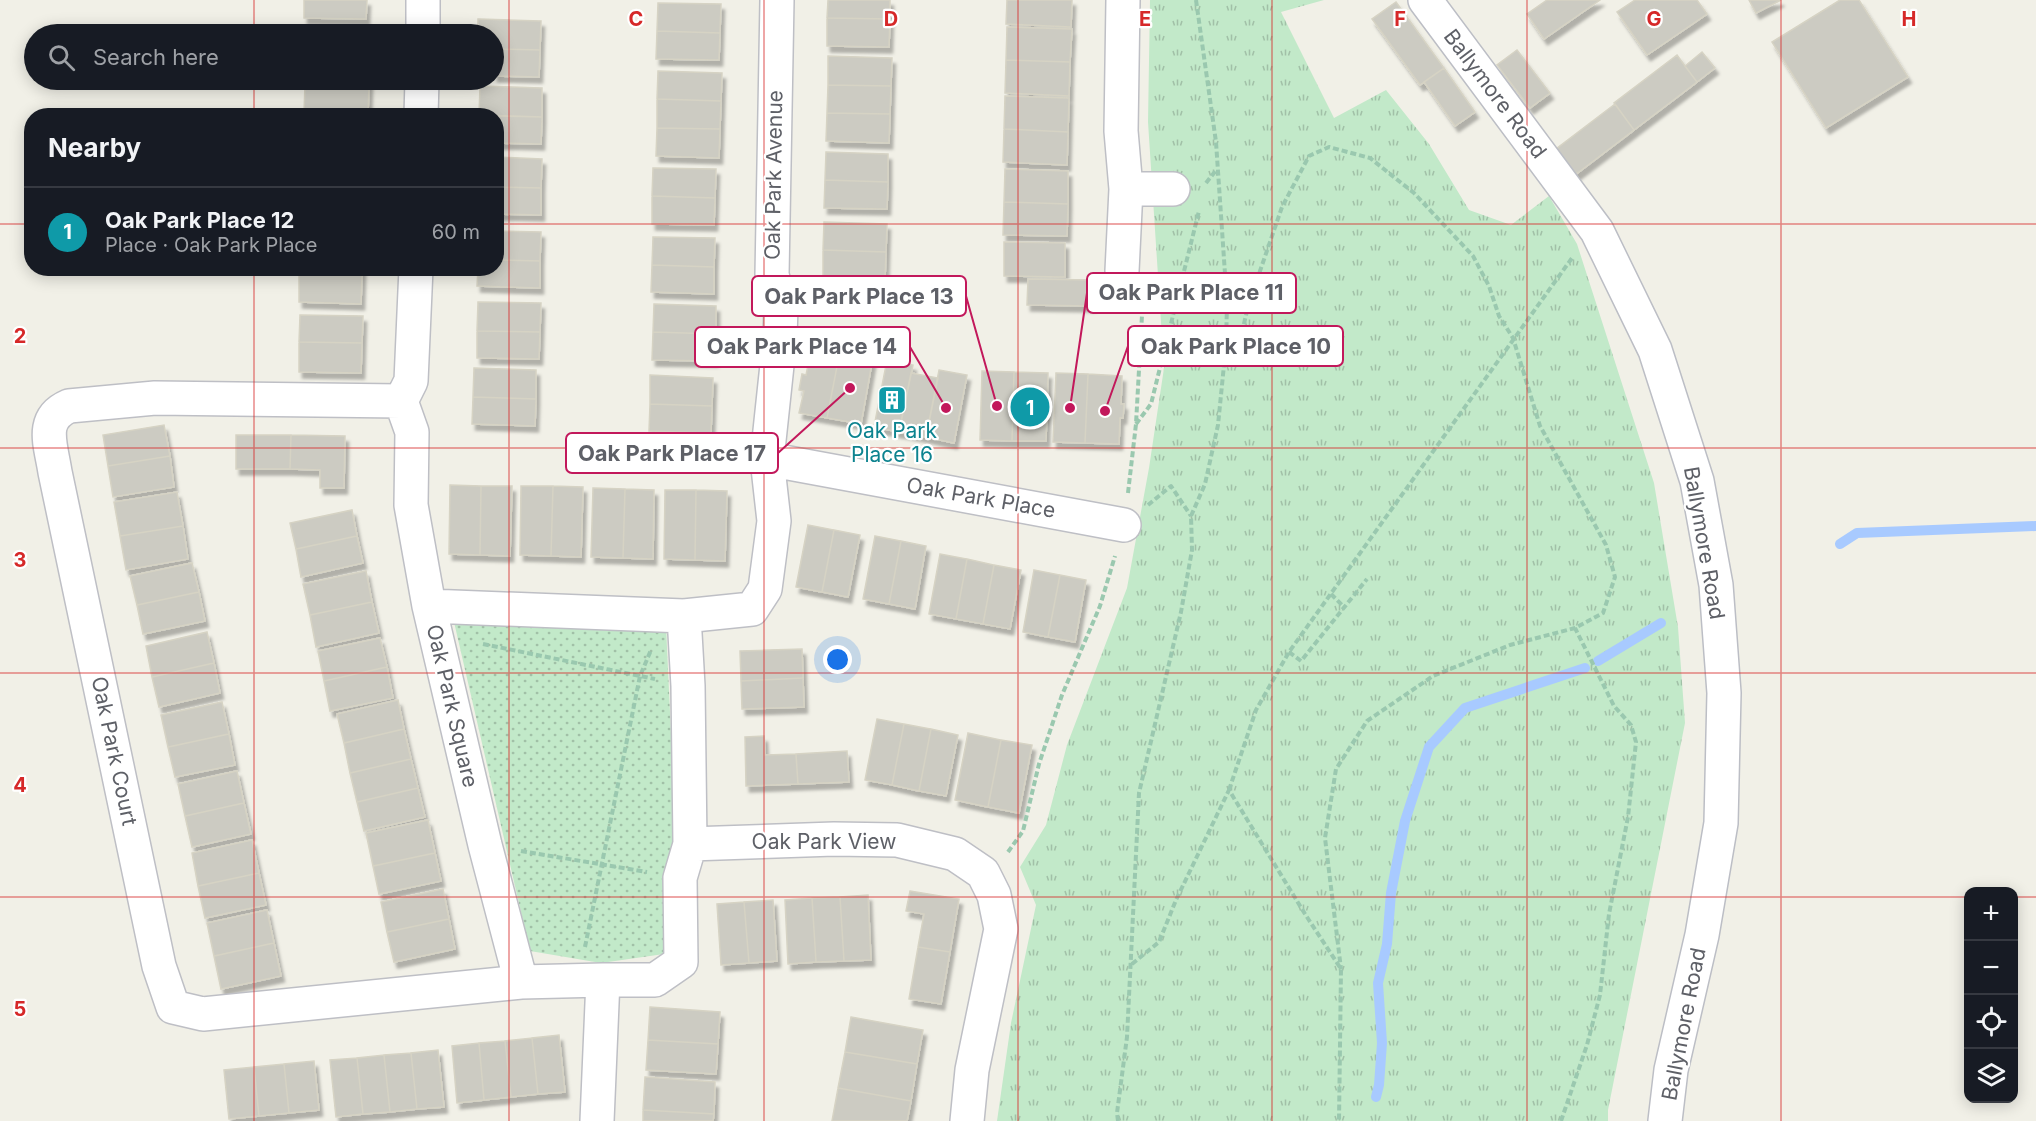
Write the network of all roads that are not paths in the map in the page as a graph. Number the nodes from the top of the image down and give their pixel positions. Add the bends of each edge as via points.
1 (423, 0) edge
2 (777, 0) edge
3 (1123, 0) edge
4 (1425, 0) edge
5 (423, 24) edge
6 (422, 90) edge
7 (421, 108) edge
8 (1126, 189) junction
9 (1192, 195) road end
10 (1122, 271) road end
11 (416, 276) edge
12 (401, 402) junction
13 (766, 459) junction
14 (1124, 525) road end
15 (731, 612) joint
16 (675, 616) junction
17 (432, 620) junction
18 (690, 844) junction
19 (591, 980) junction
20 (521, 982) junction
21 (597, 1121) edge
22 (967, 1121) edge
23 (1665, 1121) edge

1 - 5 street
2 - 13 street, Oak Park Avenue via 772,275 781,308
3 - 8 street via 1121,131
4 - 23 street, Ballymore Road via 1597,231 1655,350 1697,481 1716,585 1724,693 1721,823 1702,935 1671,1070
6 - 7 street
8 - 9 street
8 - 10 street
11 - 12 street via 411,381
12 - 17 street via 412,432 411,505
12 - 20 street, Oak Park Court via 155,398 69,406 57,411 49,427 55,472 159,966 173,1006 203,1014
13 - 14 street, Oak Park Place
13 - 15 street, Oak Park Avenue via 774,521 765,589 752,609
15 - 16 street, Oak Park Square
16 - 17 street, Oak Park Square
16 - 18 street via 688,686
17 - 20 street, Oak Park Square
18 - 19 street, Oak Park Court via 680,878 681,962 655,980
18 - 22 street, Oak Park View via 897,840 955,854 982,873 1001,928 972,1070
19 - 20 street, Oak Park Court
19 - 21 street

